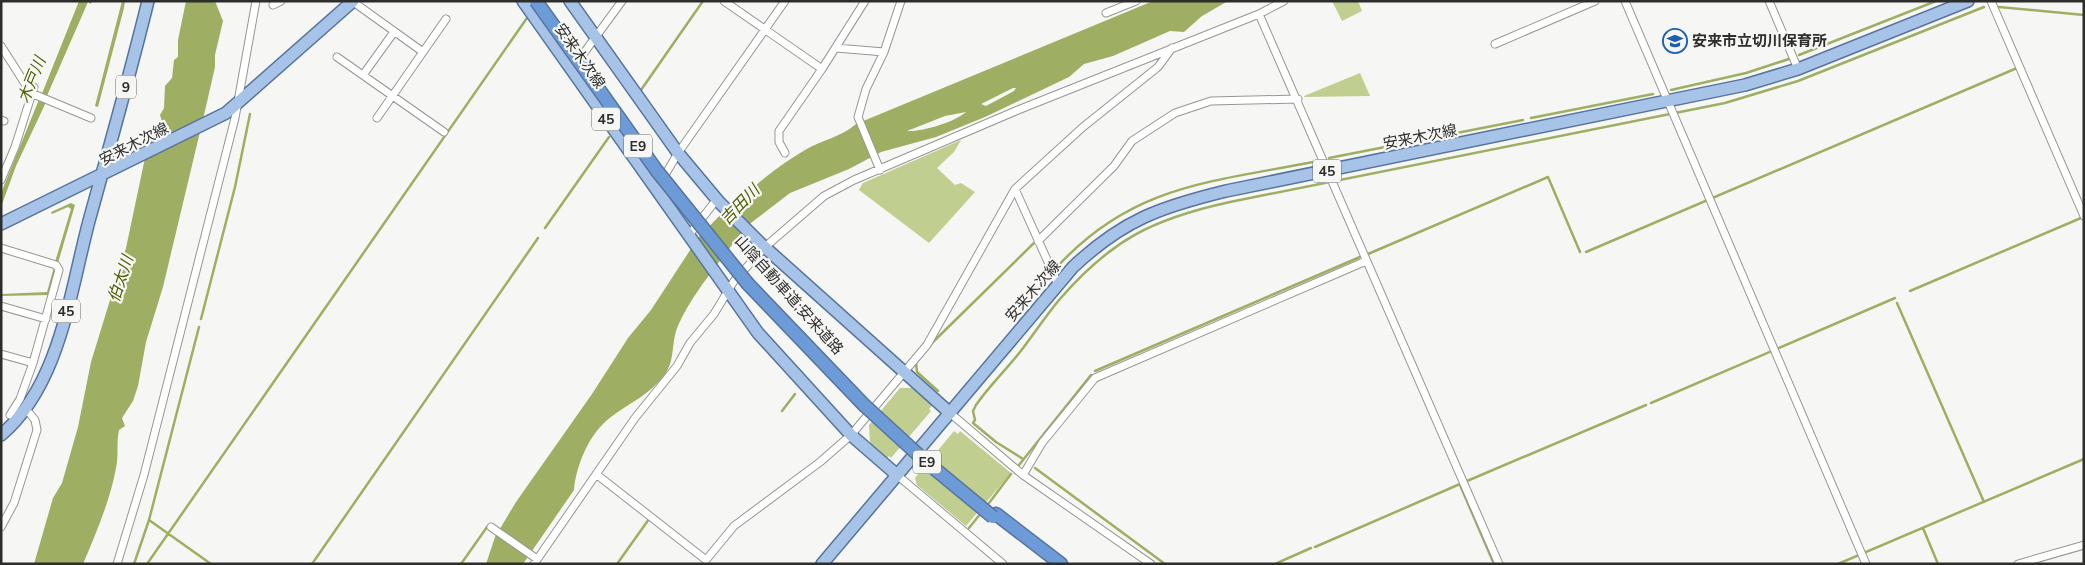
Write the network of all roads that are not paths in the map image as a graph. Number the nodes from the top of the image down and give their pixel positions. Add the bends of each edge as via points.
1 (148, 1) edge
2 (256, 1) edge
3 (281, 1) edge
4 (523, 1) edge
5 (536, 1) edge
6 (542, 1) edge
7 (570, 1) edge
8 (622, 1) edge
9 (724, 1) edge
10 (785, 1) edge
11 (865, 1) edge
12 (901, 1) edge
13 (1136, 1) edge
14 (1284, 1) edge
15 (1595, 1) edge
16 (1625, 1) edge
17 (1769, 1) edge
18 (1968, 1) edge
19 (1991, 1) edge
20 (353, 2) edge
21 (273, 5) dead end
22 (1106, 13) dead end
23 (1259, 14) junction
24 (446, 19) dead end
25 (765, 30) junction
26 (394, 32) junction
27 (595, 37) junction
28 (1495, 44) dead end
29 (1, 46) edge
30 (836, 48) junction
31 (1172, 48) junction
32 (423, 52) junction
33 (884, 52) junction
34 (337, 58) dead end
35 (822, 69) junction
36 (1798, 69) junction
37 (572, 71) junction
38 (363, 75) junction
39 (33, 91) junction
40 (392, 96) junction
41 (1298, 99) junction
42 (1668, 102) junction
43 (238, 106) junction
44 (91, 118) dead end
45 (377, 118) dead end
46 (444, 132) dead end
47 (678, 153) junction
48 (785, 154) dead end
49 (880, 169) junction
50 (1328, 171) junction
51 (103, 173) junction
52 (1, 180) edge
53 (1015, 189) junction
54 (656, 190) junction
55 (718, 201) junction
56 (2084, 216) edge
57 (2, 226) edge
58 (689, 236) junction
59 (1038, 241) junction
60 (763, 245) junction
61 (1, 248) edge
62 (1366, 261) junction
63 (750, 283) junction
64 (1058, 284) junction
65 (726, 289) junction
66 (1, 306) edge
67 (46, 319) junction
68 (1, 354) edge
69 (33, 364) junction
70 (904, 372) junction
71 (26, 409) junction
72 (1, 412) edge
73 (950, 413) junction
74 (13, 418) junction
75 (1, 435) edge
76 (851, 435) junction
77 (596, 474) junction
78 (897, 475) junction
79 (1023, 475) junction
80 (994, 515) junction
81 (1, 527) edge
82 (493, 528) dead end
83 (2084, 545) edge
84 (536, 560) edge
85 (706, 562) edge
86 (117, 564) edge
87 (822, 564) edge
88 (1003, 564) edge
89 (1053, 564) edge
90 (1061, 564) edge
91 (1151, 564) edge
92 (1499, 564) edge
93 (1866, 564) edge
94 (2018, 564) edge

1 - 51 main road, 9
2 - 43 street
3 - 21 street
4 - 37 main road, 安来木次線 / 45
5 - 63 highway, 山陰自動車道;安来道路 / E9, bridge via 657,171
6 - 63 highway, 山陰自動車道;安来道路 / E9, bridge via 654,161
7 - 27 main road, 安来木次線 / 45
8 - 27 street
9 - 25 street
10 - 25 street
11 - 30 street
12 - 33 street
13 - 22 street
14 - 23 street
15 - 28 street
16 - 42 street
17 - 36 street
18 - 36 main road, 安来木次線 / 45
19 - 56 street
20 - 26 street
20 - 43 main road, 安来木次線
23 - 31 street
23 - 41 street
24 - 32 street
25 - 35 street
25 - 47 street
26 - 32 street
26 - 38 street
27 - 37 street
27 - 47 main road, 安来木次線 / 45
29 - 39 street
30 - 33 street
30 - 35 street
31 - 49 street
31 - 53 street via 1158,67 1083,127
32 - 40 street
33 - 49 street via 866,89 858,117
34 - 38 street
35 - 48 street via 779,131 779,142
36 - 42 main road, 安来木次線 / 45
37 - 54 main road, 安来木次線 / 45
38 - 40 street
39 - 44 street
39 - 52 street
40 - 45 street
40 - 46 street
41 - 50 street
41 - 59 street via 1211,101 1175,113 1132,141 1114,166
42 - 50 main road, 安来木次線 / 45
42 - 93 street
43 - 51 main road, 安来木次線
43 - 86 street via 144,475
47 - 54 street
47 - 55 main road, 安来木次線 / 45
49 - 60 street via 824,196
50 - 62 street
50 - 64 main road, 安来木次線 / 45 via 1201,197 1150,213 1108,237
51 - 57 main road
51 - 71 main road, 安来木次線 / 45 via 52,358
53 - 59 street
53 - 70 street via 932,337
54 - 58 main road, 安来木次線 / 45
55 - 58 street
55 - 60 main road, 安来木次線 / 45
58 - 65 main road, 安来木次線 / 45
59 - 64 street
60 - 65 street
60 - 70 main road, 安来木次線 / 45
61 - 67 street via 56,265 59,270
62 - 79 street via 1096,378 1042,443
62 - 92 street
63 - 80 highway, 山陰自動車道;安来道路 / E9, bridge via 924,460
64 - 73 main road, 安来木次線 / 45
65 - 76 main road, 安来木次線 / 45 via 783,363
65 - 77 street via 677,366
66 - 67 street
67 - 69 street
68 - 69 street
69 - 74 street
70 - 73 main road, 安来木次線 / 45
70 - 76 street
71 - 74 main road, 安来木次線 / 45
71 - 81 street via 35,420 37,430 14,503
72 - 74 street
73 - 78 main road, 安来木次線 / 45
73 - 79 street
74 - 75 main road, 安来木次線 / 45
76 - 78 main road, 安来木次線 / 45
76 - 85 street via 734,526
77 - 84 street
77 - 85 street
78 - 87 main road, 安来木次線 / 45
78 - 88 street
79 - 91 street
80 - 89 highway, 山陰自動車道;安来道路 / E9
80 - 90 highway, 山陰自動車道;安来道路 / E9
82 - 84 street
83 - 94 street

